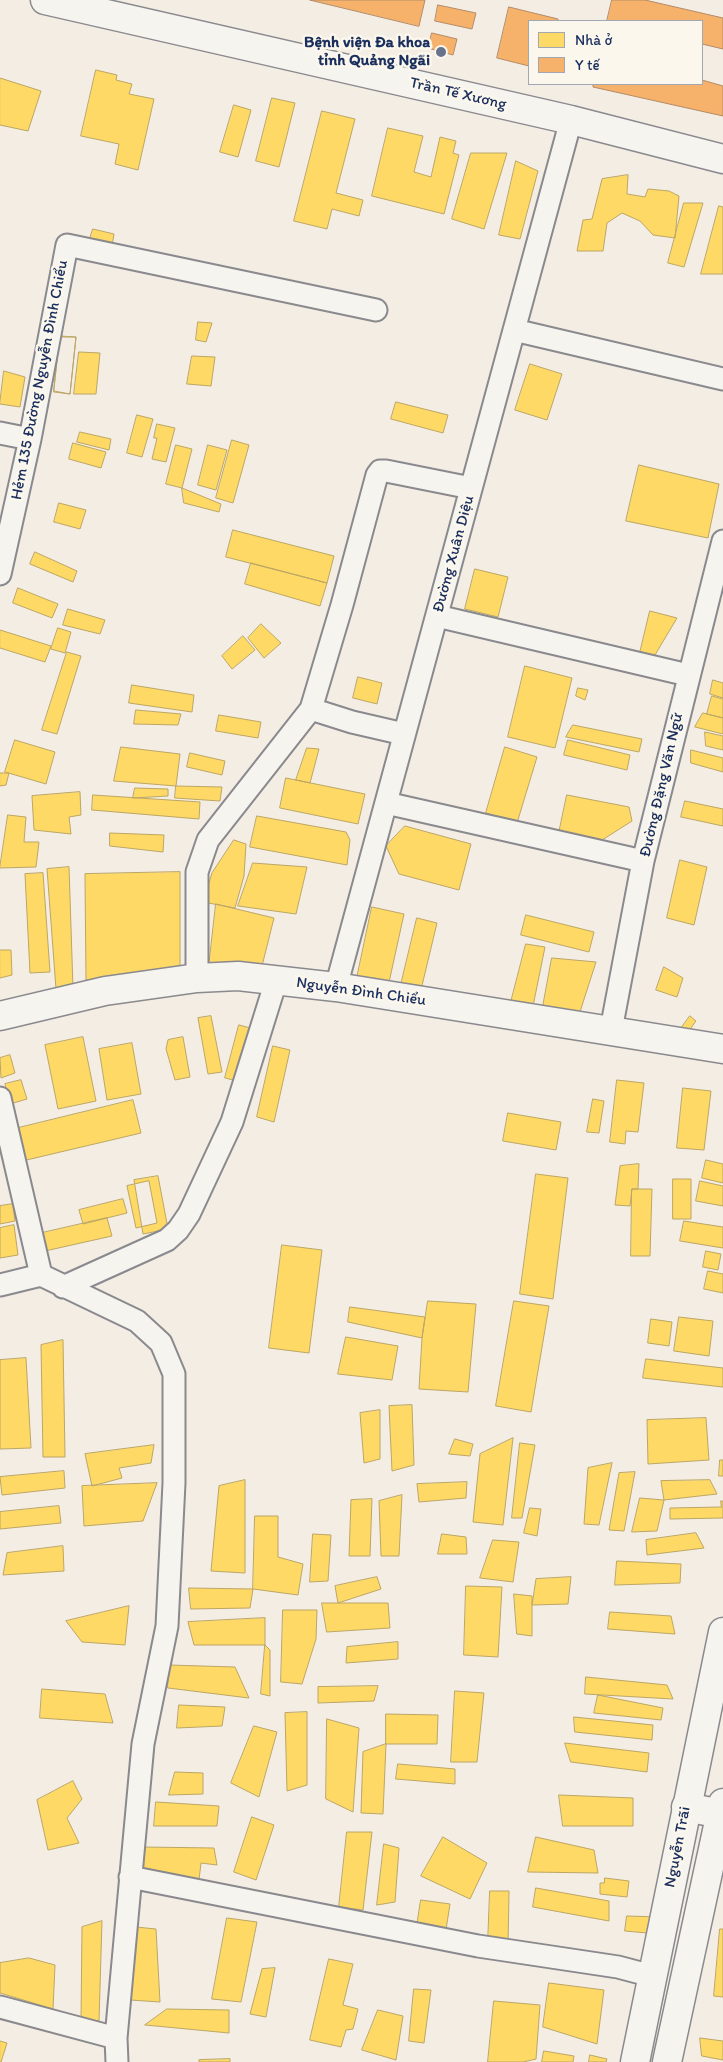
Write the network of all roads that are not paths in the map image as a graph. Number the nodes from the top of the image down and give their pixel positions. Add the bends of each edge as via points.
1 (45, 0) edge
2 (571, 120) junction
3 (723, 159) edge
4 (376, 310) dead end
5 (514, 330) junction
6 (723, 379) edge
7 (0, 433) edge
8 (30, 440) junction
9 (472, 488) junction
10 (723, 541) edge
11 (0, 574) edge
12 (437, 616) junction
13 (688, 675) junction
14 (311, 709) junction
15 (404, 734) junction
16 (386, 803) junction
17 (643, 861) junction
18 (197, 978) junction
19 (276, 981) junction
20 (336, 987) junction
21 (0, 1016) edge
22 (611, 1030) junction
23 (723, 1049) edge
24 (0, 1098) edge
25 (41, 1276) junction
26 (0, 1285) edge
27 (63, 1287) junction
28 (723, 1632) edge
29 (686, 1807) junction
30 (722, 1808) edge
31 (130, 1877) junction
32 (652, 1976) junction
33 (0, 2007) edge
34 (116, 2038) junction
35 (118, 2062) edge
36 (635, 2062) edge
37 (667, 2062) edge

1 - 2 street, Trần Tế Xương
2 - 3 street, Trần Tế Xương
2 - 5 street, Đường Xuân Diệu
4 - 8 street, Hẻm 135 Đường Nguyễn Đình Chiểu via 67,245
5 - 6 street
5 - 9 street, Đường Xuân Diệu
7 - 8 street
8 - 11 street, Hẻm 135 Đường Nguyễn Đình Chiểu
9 - 12 street, Đường Xuân Diệu
9 - 14 street via 386,471 377,475
10 - 13 street, Đường Đặng Văn Ngữ
12 - 13 street
12 - 15 street, Đường Xuân Diệu
13 - 17 street, Đường Đặng Văn Ngữ
14 - 15 street
14 - 18 street via 208,840 197,872
15 - 16 street, Đường Xuân Diệu
16 - 17 street
16 - 20 street, Đường Xuân Diệu
17 - 22 street, Đường Đặng Văn Ngữ
18 - 19 street, Nguyễn Đình Chiểu via 238,976
18 - 21 street, Nguyễn Đình Chiểu via 105,991
19 - 20 street, Nguyễn Đình Chiểu
19 - 27 street via 232,1122 184,1222 167,1240
20 - 22 street, Nguyễn Đình Chiểu
22 - 23 street, Nguyễn Đình Chiểu
24 - 25 street
25 - 26 street
25 - 27 street
27 - 31 street via 137,1322 161,1343 174,1374 174,1483 168,1626 143,1744
28 - 29 street, Nguyễn Trãi
29 - 30 street
29 - 32 street, Nguyễn Trãi
30 - 37 street
31 - 32 street via 478,1946 618,1967
31 - 34 street
32 - 36 street, Nguyễn Trãi
33 - 34 street
34 - 35 street

